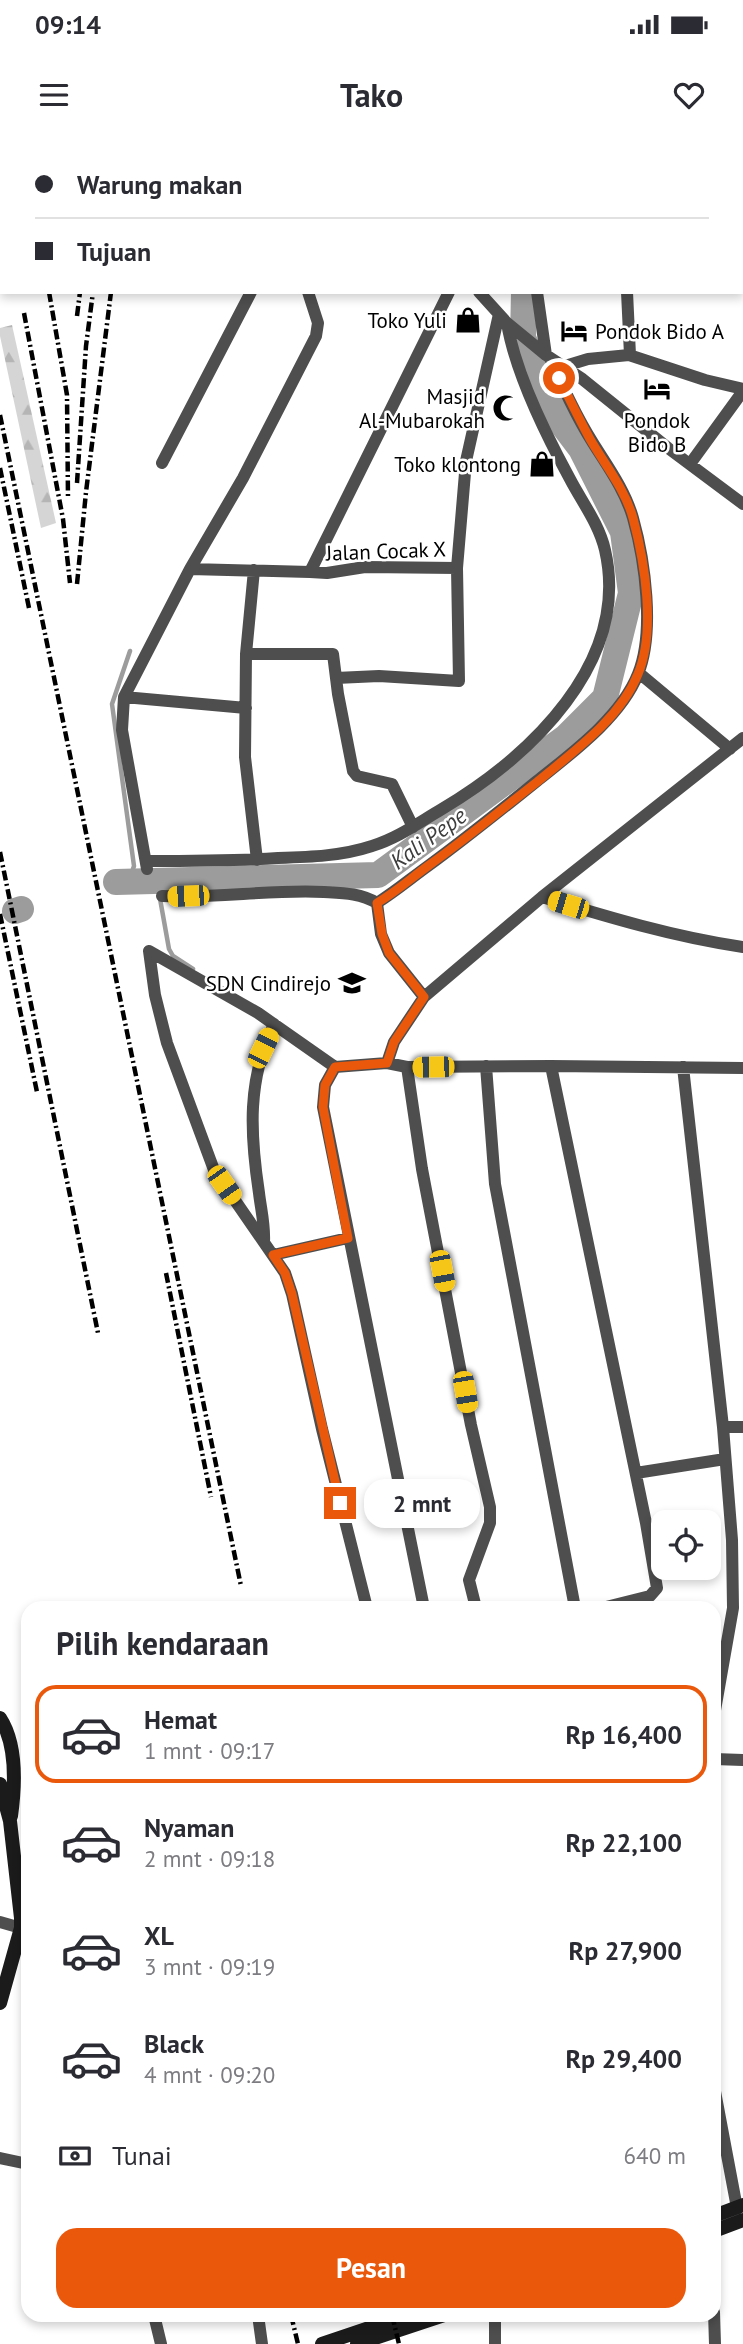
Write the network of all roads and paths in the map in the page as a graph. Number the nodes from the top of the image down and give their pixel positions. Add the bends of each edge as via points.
1 (250, 294) edge
2 (309, 294) edge
3 (448, 294) edge
4 (480, 294) edge
5 (537, 294) edge
6 (627, 294) edge
7 (506, 322) junction
8 (546, 354) junction
9 (630, 355) junction
10 (565, 366) junction
11 (743, 390) edge
12 (162, 463) dead end
13 (690, 464) junction
14 (743, 503) edge
15 (457, 568) junction
16 (190, 569) junction
17 (254, 570) junction
18 (310, 572) junction
19 (246, 654) junction
20 (639, 673) junction
21 (336, 678) junction
22 (124, 697) junction
23 (246, 708) junction
24 (743, 738) edge
25 (730, 749) junction
26 (413, 827) junction
27 (257, 860) junction
28 (162, 896) dead end
29 (542, 897) junction
30 (377, 903) junction
31 (743, 947) edge
32 (424, 997) junction
33 (274, 1024) junction
34 (387, 1063) junction
35 (486, 1066) junction
36 (551, 1066) junction
37 (335, 1067) junction
38 (407, 1067) junction
39 (683, 1067) junction
40 (743, 1068) edge
41 (348, 1238) junction
42 (264, 1242) junction
43 (273, 1255) junction
44 (723, 1427) junction
45 (743, 1427) edge
46 (725, 1459) junction
47 (636, 1474) junction
48 (365, 1601) edge
49 (423, 1601) edge
50 (474, 1601) edge
51 (574, 1601) edge
52 (630, 1601) edge
53 (721, 1676) edge
54 (0, 1718) edge
55 (721, 1759) edge
56 (743, 1760) edge
57 (0, 1784) edge
58 (10, 1821) junction
59 (21, 1903) edge
60 (0, 1922) edge
61 (21, 1926) edge
62 (21, 1936) edge
63 (0, 2003) edge
64 (721, 2118) edge
65 (0, 2158) edge
66 (21, 2162) edge
67 (741, 2211) edge
68 (721, 2215) edge
69 (721, 2226) edge
70 (156, 2322) edge
71 (259, 2322) edge
72 (387, 2322) edge
73 (423, 2322) edge
74 (495, 2322) edge
75 (714, 2322) edge
76 (161, 2344) edge
77 (262, 2344) edge
78 (322, 2344) edge
79 (358, 2344) edge
80 (495, 2344) edge
81 (715, 2344) edge

1 - 12 street
2 - 16 street via 318,323 316,336
3 - 18 street
4 - 7 street
5 - 8 street
6 - 9 street
7 - 8 street
7 - 15 street, Jalan Cocak X via 466,461
7 - 26 street via 530,392 605,550 608,597 603,627 590,667 564,708 484,783
8 - 10 street
8 - 20 street via 632,517 649,604
9 - 10 street
9 - 11 street
10 - 13 street
11 - 13 street
13 - 14 street
15 - 18 street, Jalan Cocak X via 365,567
15 - 21 street via 459,681
16 - 17 street, Jalan Cocak X
16 - 22 street
17 - 18 street, Jalan Cocak X
17 - 19 street
19 - 21 street via 333,654
19 - 23 street
20 - 25 street
20 - 30 street via 612,713 563,761
21 - 26 street via 353,771 392,784
22 - 23 street
22 - 27 street via 122,730 146,865
23 - 27 street via 246,785
24 - 25 street
25 - 29 street
26 - 27 street via 370,847 338,854
28 - 30 street via 293,890 355,894
29 - 31 street via 622,921
29 - 32 street
30 - 32 street via 389,953
32 - 34 street via 394,1042
33 - 37 street
33 - 42 street via 253,1086
33 - 42 street via 149,951 160,1020 206,1149 224,1185
34 - 37 street
34 - 38 street
35 - 36 street
35 - 38 street
35 - 51 street via 495,1184
36 - 39 street
36 - 47 street
37 - 41 street via 325,1085 323,1107
38 - 50 street via 422,1169 490,1507 490,1523 469,1580
39 - 40 street
39 - 44 street
41 - 43 street
41 - 49 street
42 - 43 street
43 - 48 street via 292,1294
44 - 45 street
44 - 46 street
46 - 47 street
46 - 53 street via 733,1540 733,1608
47 - 52 street via 657,1588 650,1596
54 - 58 main road via 13,1770
55 - 56 street
57 - 58 main road
58 - 59 main road
60 - 61 street
62 - 63 main road
64 - 67 street
65 - 66 street
67 - 68 main road
67 - 69 main road
70 - 76 street
71 - 77 street
72 - 78 main road
73 - 79 main road
74 - 80 street
75 - 81 street

